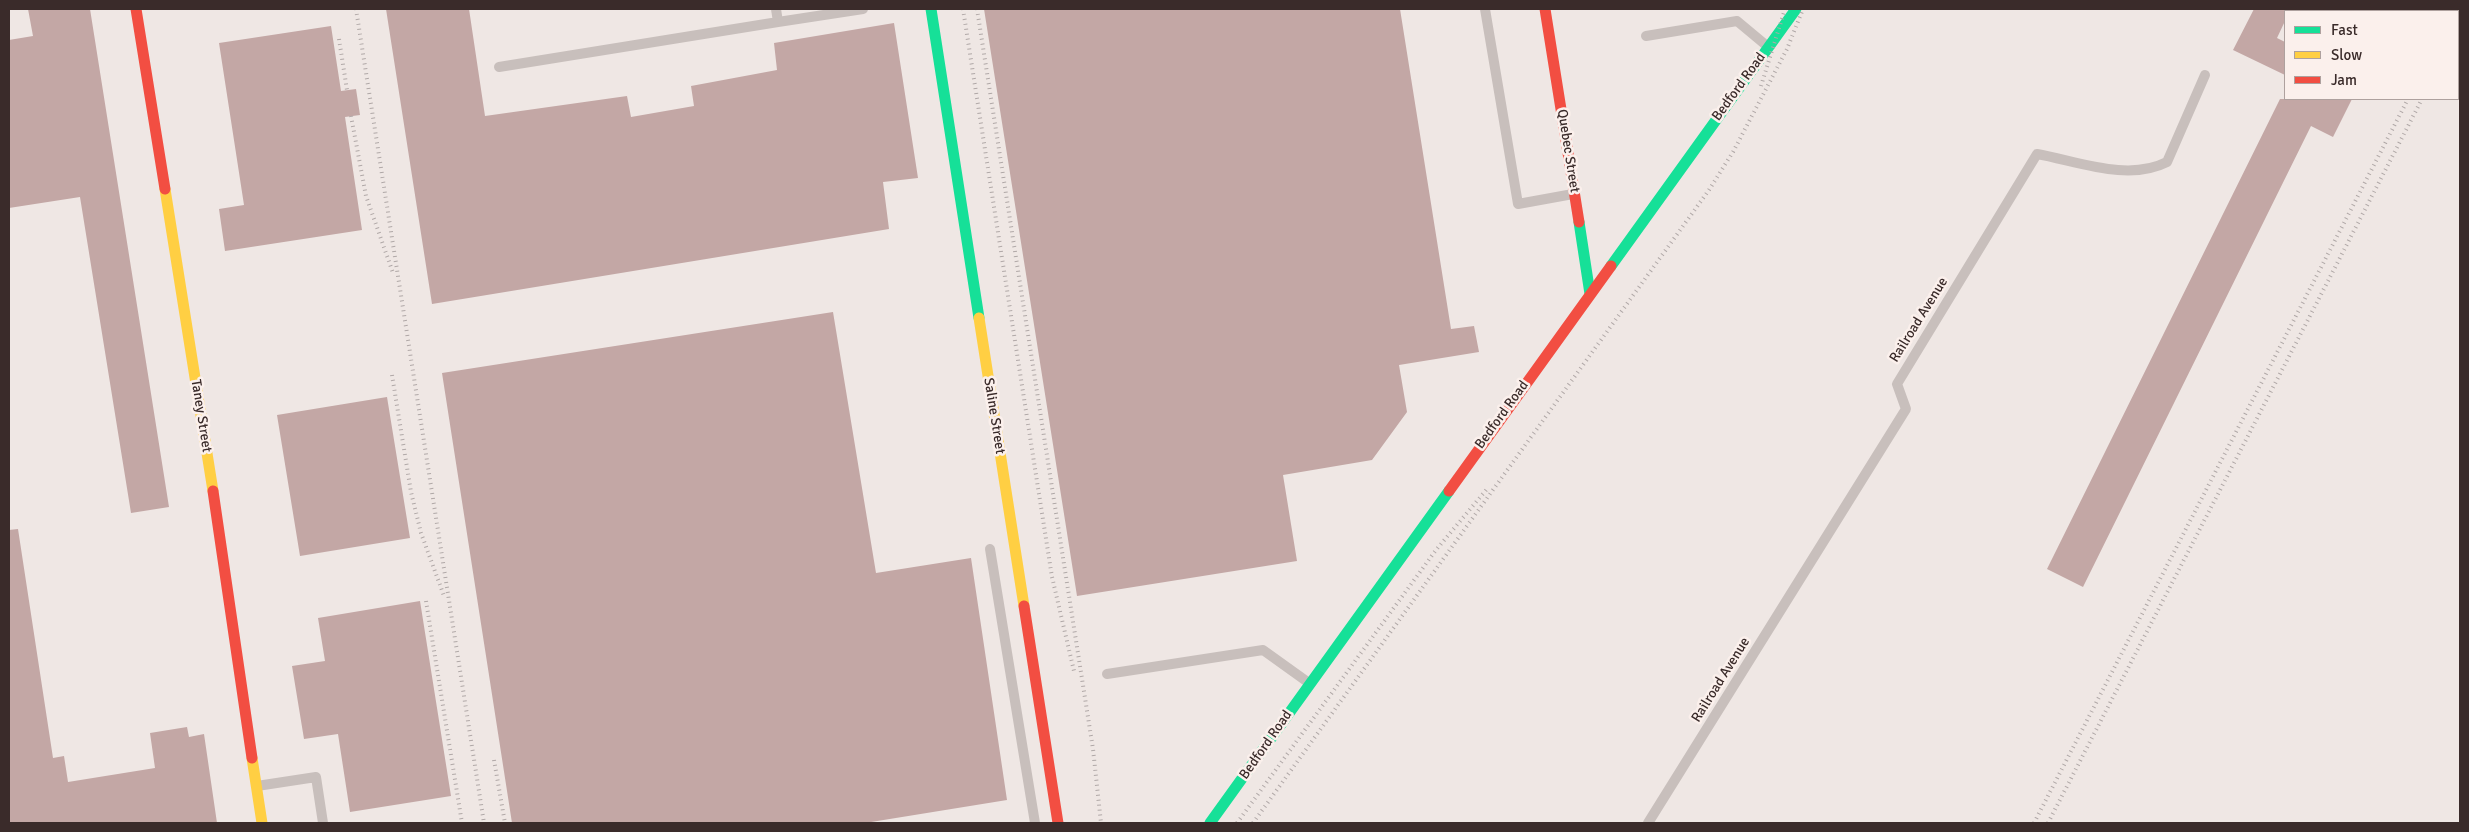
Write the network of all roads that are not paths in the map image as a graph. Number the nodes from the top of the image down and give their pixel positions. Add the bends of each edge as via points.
1 (136, 9) edge
2 (776, 9) edge
3 (863, 9) edge
4 (931, 9) edge
5 (1485, 9) edge
6 (1545, 9) edge
7 (1796, 9) edge
8 (778, 22) junction
9 (1646, 36) dead end
10 (1768, 47) junction
11 (499, 67) dead end
12 (2205, 75) dead end
13 (1574, 194) junction
14 (1590, 294) junction
15 (990, 549) dead end
16 (1020, 657) junction
17 (1107, 674) dead end
18 (1310, 684) junction
19 (256, 787) junction
20 (262, 823) edge
21 (323, 823) edge
22 (1035, 823) edge
23 (1058, 823) edge
24 (1210, 823) edge
25 (1648, 823) edge

1 - 19 street, Taney Street via 218,523
2 - 8 lane
3 - 8 lane
4 - 16 street, Saline Street
5 - 13 lane via 1518,204
6 - 13 street, Quebec Street
7 - 10 street, Bedford Road
8 - 11 lane
9 - 10 lane via 1737,21
10 - 14 street, Bedford Road
12 - 25 lane, Railroad Avenue via 2167,162 2157,167 2106,170 2037,154 1897,384 1906,410
13 - 14 street, Quebec Street
14 - 18 street, Bedford Road
15 - 16 lane
16 - 22 lane
16 - 23 street, Saline Street
17 - 18 lane via 1263,650
18 - 24 street, Bedford Road
19 - 20 street, Taney Street
19 - 21 lane via 316,777

